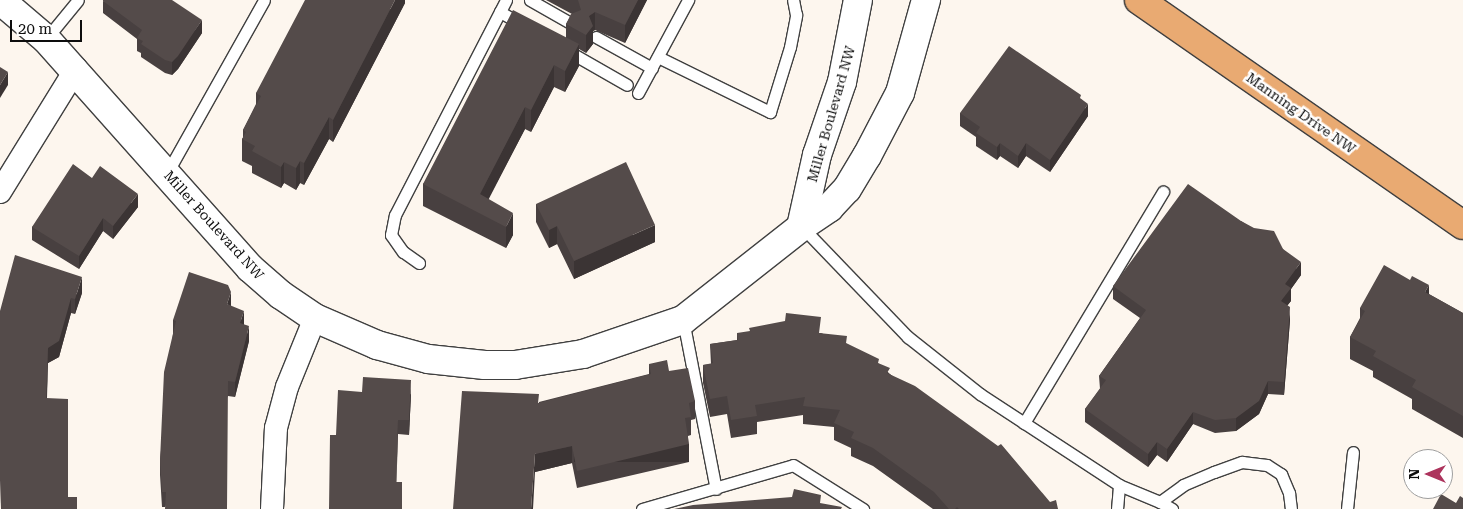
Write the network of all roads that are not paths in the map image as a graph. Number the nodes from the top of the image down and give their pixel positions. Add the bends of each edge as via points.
1 (0, 0) edge
2 (78, 0) edge
3 (264, 0) edge
4 (506, 0) edge
5 (530, 0) edge
6 (688, 0) edge
7 (793, 0) edge
8 (858, 0) edge
9 (926, 0) edge
10 (1139, 0) edge
11 (500, 12) junction
12 (574, 25) edge
13 (534, 31) edge
14 (596, 37) dead end
15 (46, 39) junction
16 (559, 46) edge
17 (658, 57) junction
18 (652, 68) junction
19 (76, 69) junction
20 (627, 84) dead end
21 (638, 93) dead end
22 (167, 173) junction
23 (0, 192) edge
24 (1163, 192) dead end
25 (1463, 225) edge
26 (801, 227) junction
27 (418, 263) dead end
28 (315, 318) junction
29 (683, 320) junction
30 (1024, 423) junction
31 (1354, 452) dead end
32 (1119, 485) junction
33 (716, 489) junction
34 (1160, 502) junction
35 (272, 509) edge
36 (642, 509) edge
37 (863, 509) edge
38 (1117, 509) edge
39 (1172, 509) edge
40 (1291, 509) edge
41 (1347, 509) edge

1 - 15 street, Miller Boulevard NW
2 - 15 lane
3 - 22 lane
4 - 11 lane
5 - 12 lane
6 - 17 lane
7 - 17 lane via 796,15 790,47 770,112
8 - 26 street, Miller Boulevard NW via 844,73 817,155
9 - 26 street, Miller Boulevard NW via 913,56 881,131 847,189 829,208
10 - 25 main road, Manning Drive NW
11 - 13 lane
11 - 27 lane via 395,215 392,236 403,252
14 - 18 lane
15 - 19 street, Miller Boulevard NW
16 - 20 lane
17 - 18 lane
18 - 21 lane
19 - 22 street, Miller Boulevard NW
19 - 23 street
22 - 28 street, Miller Boulevard NW via 250,268
24 - 30 lane
26 - 29 street, Miller Boulevard NW
26 - 30 lane via 908,337 980,394
28 - 29 street, Miller Boulevard NW via 404,354 485,365 515,365 583,354
28 - 35 street via 286,387 276,428
29 - 33 lane
30 - 32 lane
31 - 41 lane
32 - 34 lane
32 - 38 lane
33 - 36 lane
33 - 37 lane via 793,465
34 - 39 lane
34 - 40 lane via 1183,485 1242,462 1267,465 1281,474

